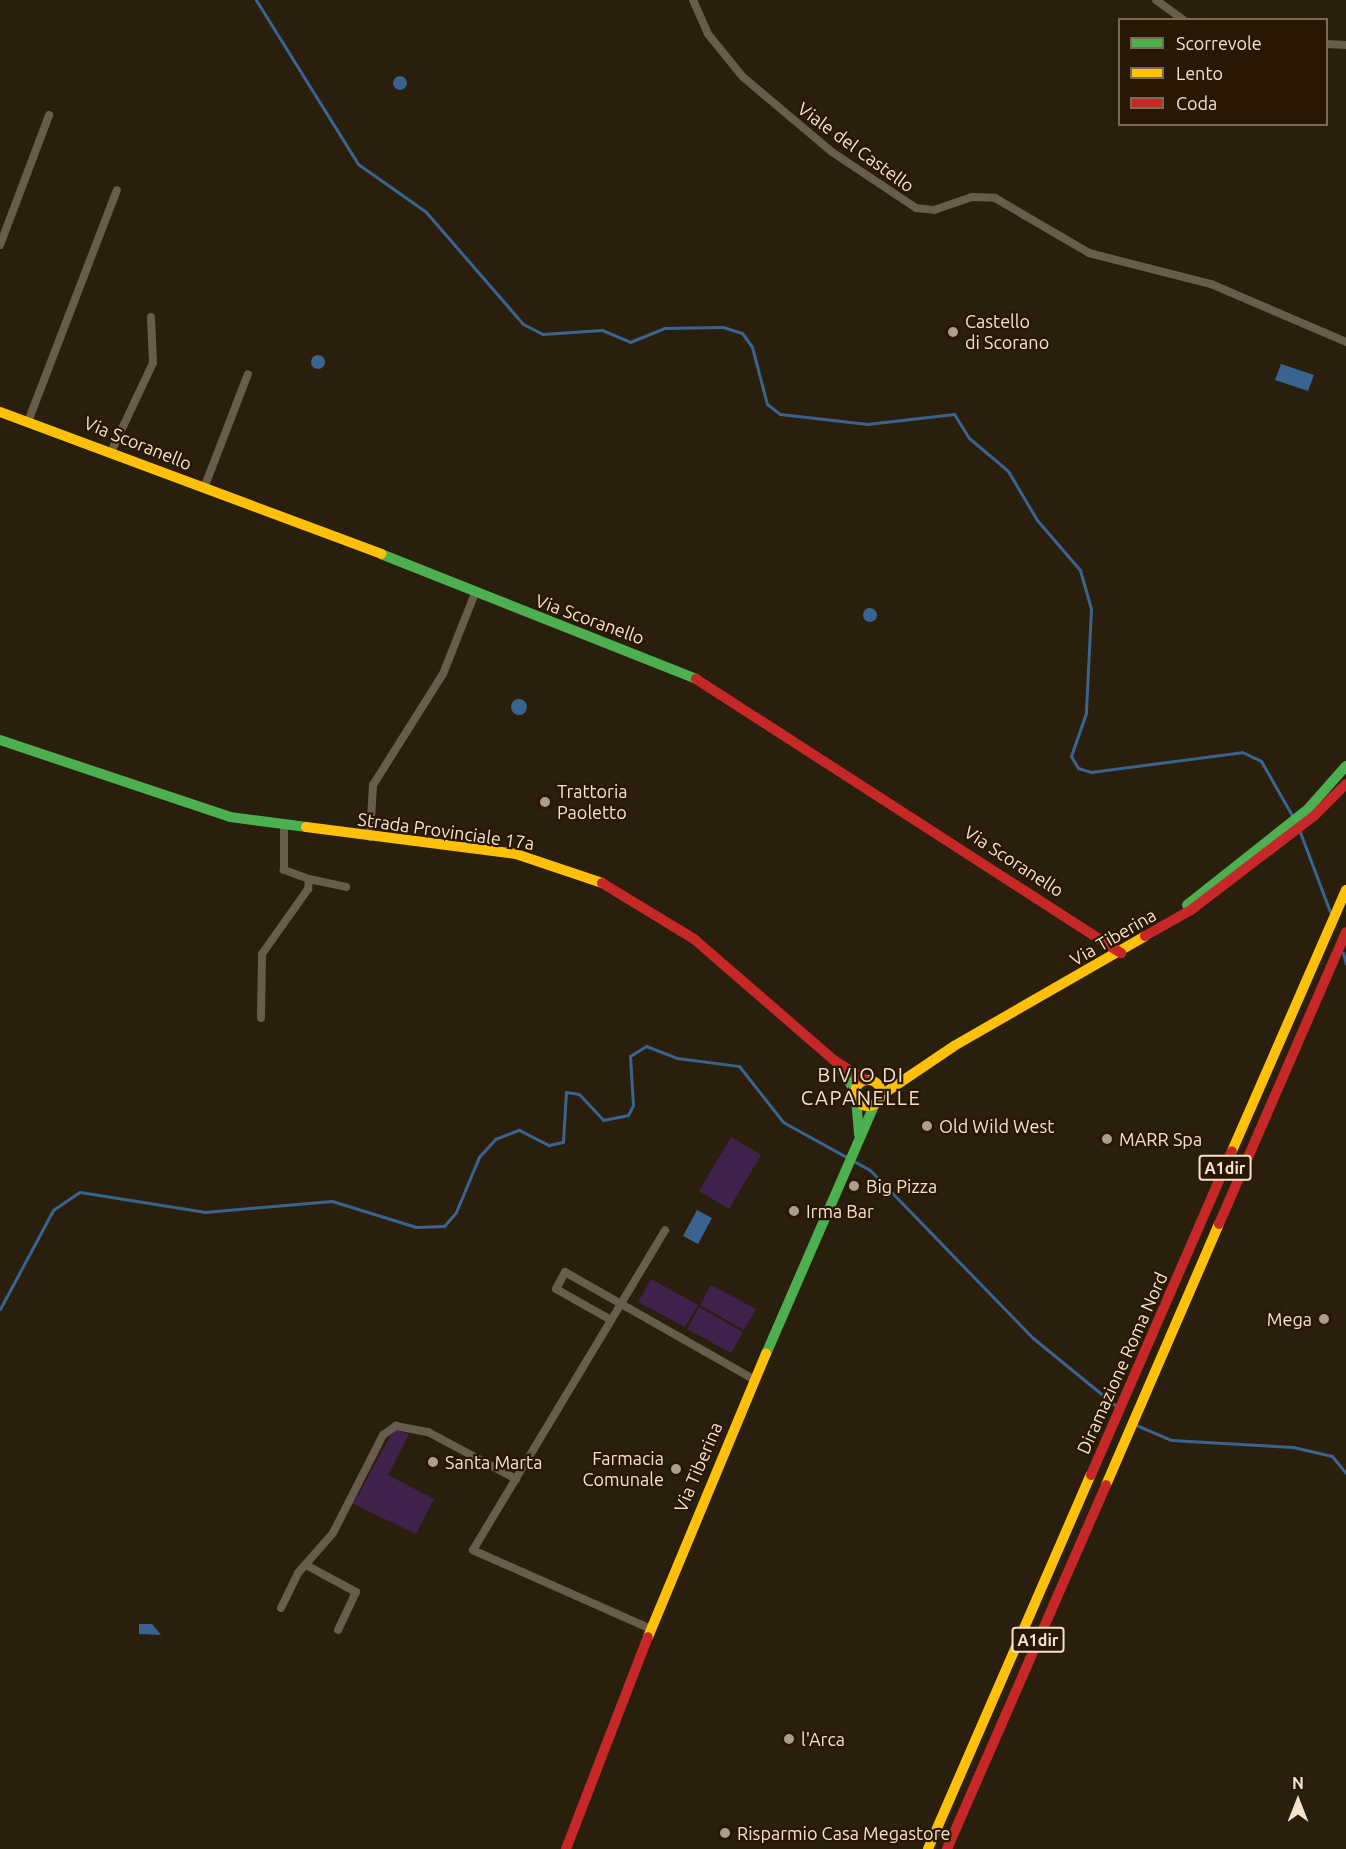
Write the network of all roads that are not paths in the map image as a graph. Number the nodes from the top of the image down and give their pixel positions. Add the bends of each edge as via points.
1 (693, 0) edge
2 (1156, 0) edge
3 (1181, 18) edge
4 (1328, 44) edge
5 (1346, 45) edge
6 (49, 115) dead end
7 (117, 190) dead end
8 (0, 245) edge
9 (152, 317) dead end
10 (1346, 342) edge
11 (248, 374) dead end
12 (0, 412) edge
13 (29, 419) junction
14 (112, 450) junction
15 (204, 488) junction
16 (475, 593) junction
17 (0, 740) edge
18 (1346, 766) edge
19 (1346, 784) edge
20 (1310, 813) junction
21 (284, 827) junction
22 (370, 837) junction
23 (309, 879) junction
24 (346, 887) dead end
25 (1346, 890) edge
26 (1346, 932) edge
27 (1121, 953) junction
28 (261, 1018) dead end
29 (835, 1061) junction
30 (909, 1074) junction
31 (870, 1080) junction
32 (856, 1095) junction
33 (878, 1100) junction
34 (858, 1138) junction
35 (665, 1230) dead end
36 (621, 1304) junction
37 (611, 1320) junction
38 (753, 1379) junction
39 (516, 1479) junction
40 (306, 1565) junction
41 (281, 1608) dead end
42 (651, 1629) junction
43 (338, 1630) dead end
44 (566, 1849) edge
45 (928, 1849) edge
46 (947, 1849) edge

1 - 10 street, Viale del Castello via 708,34 743,77 824,146 909,204 934,210 972,197 994,198 1089,253 1210,284
2 - 3 street
4 - 5 street
6 - 8 street
7 - 13 street
9 - 14 street via 153,363
11 - 15 street
12 - 13 main road, Via Scoranello
13 - 14 main road, Via Scoranello
14 - 15 main road, Via Scoranello
15 - 16 main road, Via Scoranello
16 - 22 street via 443,674 373,785
16 - 27 main road, Via Scoranello via 704,682
17 - 21 main road, Strada Provinciale 17a via 208,811
18 - 20 main road
19 - 20 main road
20 - 27 main road, Via Tiberina via 1161,929
21 - 22 main road, Strada Provinciale 17a
21 - 23 street via 285,872
22 - 29 main road, Strada Provinciale 17a via 516,854 602,882 694,939
23 - 24 street
23 - 28 street via 306,895 262,954
25 - 45 main road, Diramazione Roma Nord / A1dir
26 - 46 main road, Diramazione Roma Nord / A1dir
27 - 30 main road, Via Tiberina
29 - 31 main road
29 - 32 main road
30 - 31 main road
30 - 33 main road, Via Tiberina
31 - 32 main road
31 - 33 main road
32 - 33 main road via 863,1105
32 - 34 main road
33 - 34 main road, Via Tiberina
34 - 38 main road, Via Tiberina
35 - 36 street
36 - 37 street
36 - 37 street via 565,1272 556,1289
36 - 38 street
37 - 39 street
38 - 42 main road, Via Tiberina
39 - 40 street via 428,1432 396,1426 383,1435 333,1533
39 - 42 street via 473,1550
40 - 41 street
40 - 43 street via 356,1592
42 - 44 main road, Via Tiberina

